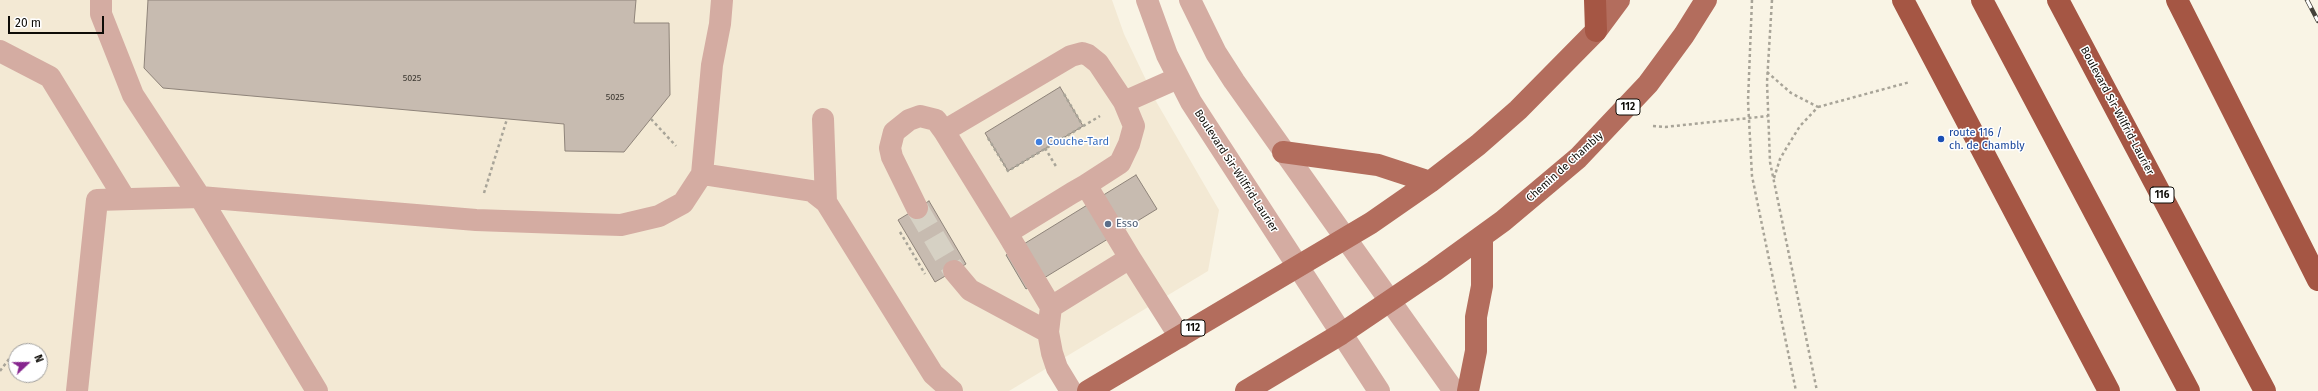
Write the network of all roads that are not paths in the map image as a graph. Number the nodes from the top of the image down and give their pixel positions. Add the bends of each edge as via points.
1 (101, 0) edge
2 (722, 0) edge
3 (1147, 0) edge
4 (1190, 0) edge
5 (1595, 0) edge
6 (1619, 0) edge
7 (1706, 0) edge
8 (1903, 0) edge
9 (1982, 0) edge
10 (2058, 0) edge
11 (2177, 0) edge
12 (1596, 31) junction
13 (0, 51) edge
14 (1178, 78) junction
15 (1124, 102) junction
16 (823, 119) dead end
17 (944, 131) junction
18 (1283, 152) junction
19 (702, 174) junction
20 (1430, 182) junction
21 (1086, 185) junction
22 (200, 197) junction
23 (125, 199) junction
24 (826, 202) junction
25 (917, 208) tunnel mouth
26 (1007, 233) junction
27 (1482, 237) junction
28 (1345, 238) junction
29 (1130, 258) junction
30 (1299, 266) junction
31 (954, 271) tunnel mouth
32 (2318, 280) edge
33 (1391, 301) junction
34 (1051, 307) junction
35 (1048, 332) junction
36 (1341, 334) junction
37 (1180, 337) junction
38 (77, 391) edge
39 (317, 391) edge
40 (952, 391) edge
41 (1071, 391) edge
42 (1088, 391) edge
43 (1246, 391) edge
44 (1379, 391) edge
45 (1454, 391) edge
46 (1468, 391) edge
47 (2109, 391) edge
48 (2189, 391) edge
49 (2265, 391) edge

1 - 22 street via 100,14 133,95
2 - 19 street via 712,65
3 - 14 street, Boulevard Sir-Wilfrid-Laurier
4 - 18 street via 1216,52
5 - 12 highway
6 - 12 main road
7 - 27 main road, Chemin de Chambly / 112 via 1684,36 1648,84 1604,133 1578,158
8 - 47 highway
9 - 48 highway
10 - 49 highway, Boulevard Sir-Wilfrid-Laurier / 116
11 - 32 highway
12 - 20 main road via 1518,110
13 - 23 street via 50,77
14 - 15 street
14 - 30 street, Boulevard Sir-Wilfrid-Laurier via 1206,126
15 - 17 street via 1093,58 1082,53 1076,54
15 - 21 street via 1134,126 1127,148 1120,163
16 - 24 street
17 - 25 street via 936,120 920,116 901,126 894,132 891,140 892,157
17 - 26 street
18 - 20 main road via 1378,165
18 - 28 street
19 - 22 street via 683,203 658,216 622,225 476,220
19 - 24 street via 812,191
20 - 28 main road, 112
21 - 26 street
21 - 29 street
22 - 23 street
22 - 39 street
23 - 38 street via 97,200
24 - 40 street via 933,374
26 - 34 street
27 - 33 main road, Chemin de Chambly / 112
27 - 46 main road via 1482,286 1476,317 1476,351
28 - 30 main road, 112
28 - 33 street
29 - 34 street
29 - 37 street
30 - 36 street, Boulevard Sir-Wilfrid-Laurier
30 - 37 main road, 112
31 - 35 street via 970,290
33 - 36 main road, Chemin de Chambly / 112
33 - 45 street
34 - 35 street
35 - 41 street via 1057,368
36 - 43 main road, 112
36 - 44 street
37 - 42 main road, 112

